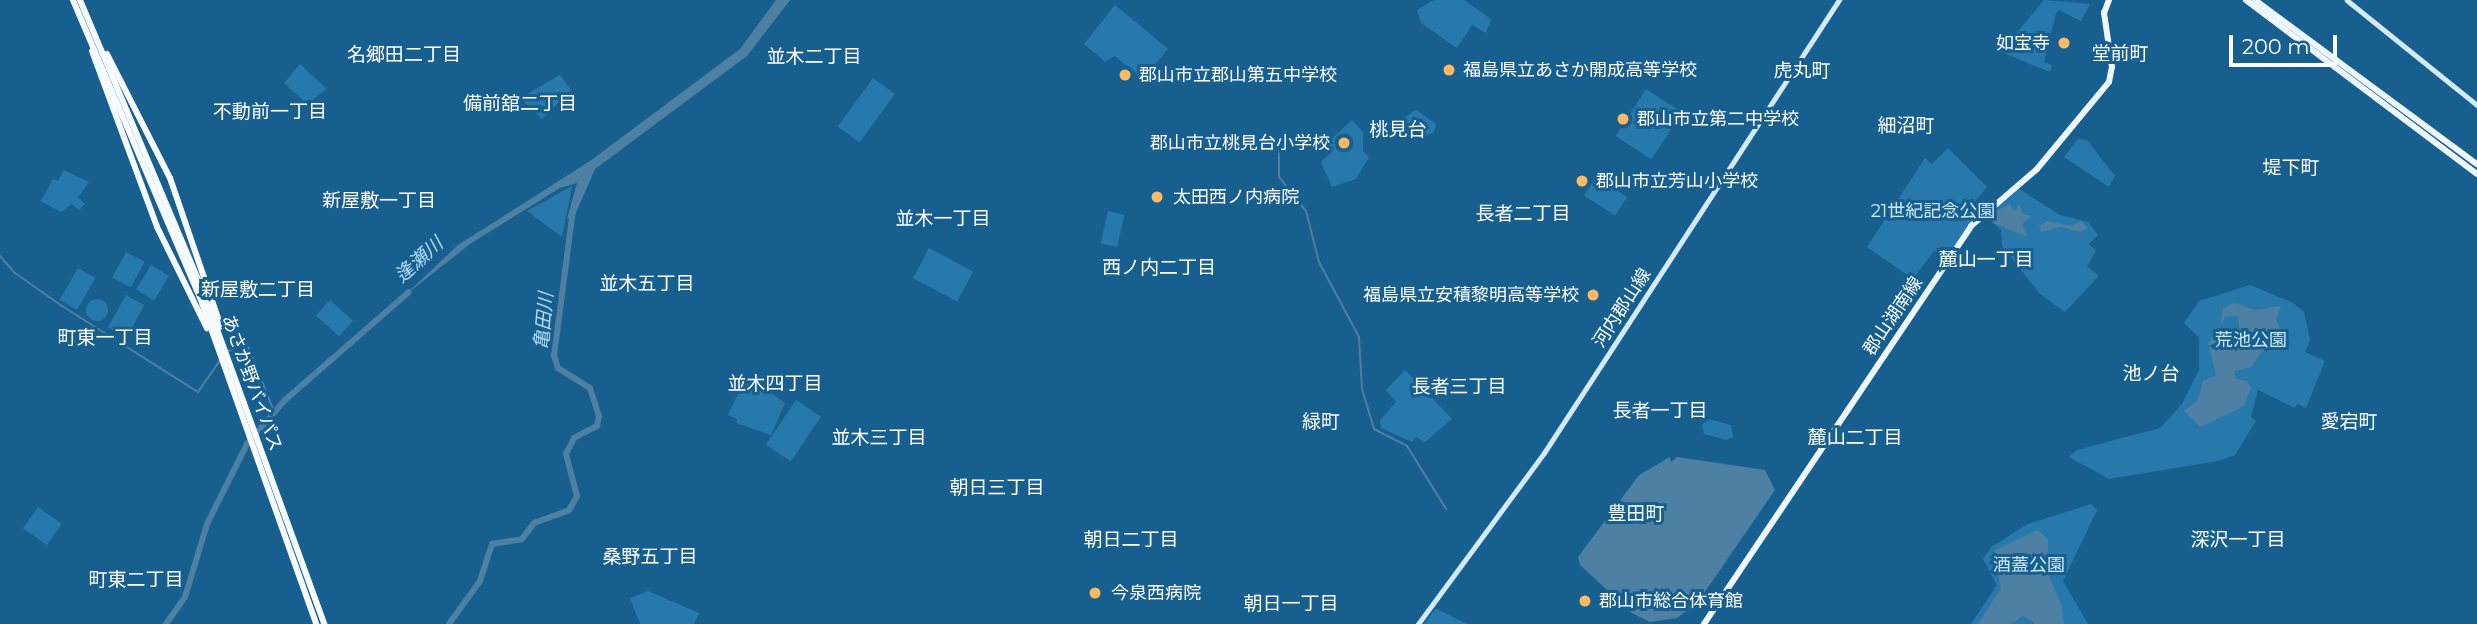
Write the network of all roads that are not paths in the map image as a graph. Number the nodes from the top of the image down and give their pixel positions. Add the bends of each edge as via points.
1 (73, 0) edge
2 (80, 0) edge
3 (1839, 0) edge
4 (2109, 0) edge
5 (2246, 0) edge
6 (2255, 0) edge
7 (2347, 0) edge
8 (89, 21) junction
9 (2477, 105) edge
10 (2477, 164) edge
11 (2477, 173) edge
12 (166, 209) junction
13 (222, 350) junction
14 (258, 448) junction
15 (315, 622) edge
16 (324, 624) edge
17 (1418, 624) edge
18 (1704, 624) edge

1 - 12 highway, あさか野バイパス
1 - 13 highway via 157,227
2 - 8 highway, あさか野バイパス
3 - 17 main road, 河内郡山線 via 1544,453
4 - 18 main road, 郡山湖南線 via 2104,13 2111,77 2051,152 1970,226
5 - 11 main road
6 - 10 main road
7 - 9 main road
8 - 12 highway, あさか野バイパス
8 - 13 highway via 178,198
12 - 13 highway, あさか野バイパス
13 - 14 highway, あさか野バイパス
14 - 15 highway, あさか野バイパス
14 - 16 highway, あさか野バイパス

